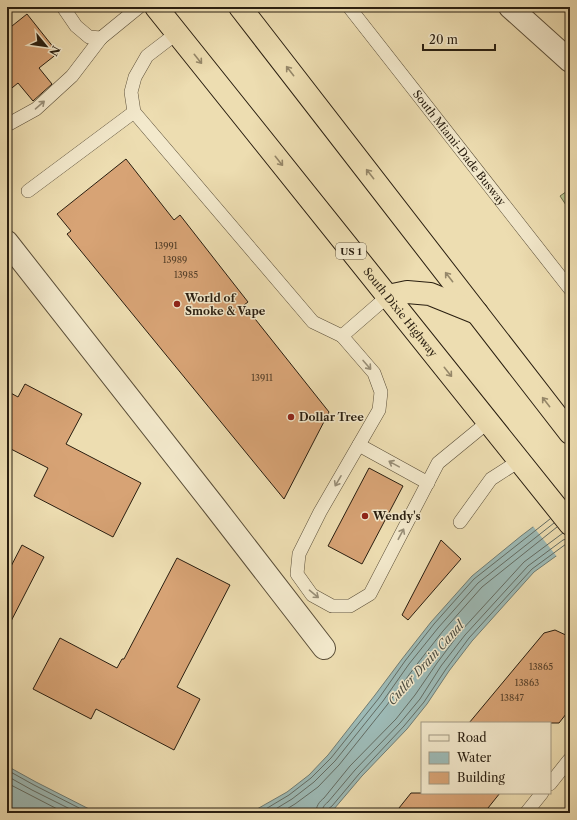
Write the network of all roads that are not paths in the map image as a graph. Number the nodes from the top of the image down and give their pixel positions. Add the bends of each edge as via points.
1 (63, 7) edge
2 (139, 7) edge
3 (156, 7) edge
4 (240, 7) edge
5 (349, 7) edge
6 (510, 7) edge
7 (177, 33) junction
8 (101, 38) junction
9 (570, 61) edge
10 (134, 112) junction
11 (7, 126) edge
12 (28, 191) dead end
13 (7, 242) edge
14 (570, 289) edge
15 (388, 296) junction
16 (478, 314) junction
17 (342, 336) junction
18 (488, 422) junction
19 (570, 432) edge
20 (359, 445) junction
21 (519, 461) junction
22 (428, 483) junction
23 (460, 522) dead end
24 (570, 524) edge
25 (297, 574) junction
26 (274, 585) junction
27 (324, 648) dead end
28 (570, 760) edge
29 (551, 783) edge
30 (541, 794) edge
31 (526, 813) edge

1 - 8 lane via 76,26 89,37
2 - 8 lane
3 - 7 highway, South Dixie Highway / US 1
16 -> 4 highway
5 - 14 lane, South Miami-Dade Busway
6 - 9 street
7 - 10 lane via 147,56 134,77 131,92
7 -> 15 highway, South Dixie Highway / US 1
11 -> 8 lane via 36,109 72,76
10 - 12 lane
10 - 17 lane via 314,322
13 - 26 street
15 - 16 highway via 407,292 430,294
15 - 17 lane
15 -> 18 highway, South Dixie Highway / US 1
19 -> 16 highway
17 -> 20 lane via 374,373 381,392 379,410
18 - 21 highway, South Dixie Highway / US 1
18 - 22 lane via 438,463
22 -> 20 lane
20 -> 25 lane via 299,554
21 - 23 lane via 491,479
21 - 24 highway, South Dixie Highway / US 1
25 -> 22 lane via 312,595 332,606 350,606 370,594
25 - 26 lane
26 - 27 street
28 - 29 lane
30 - 31 lane

